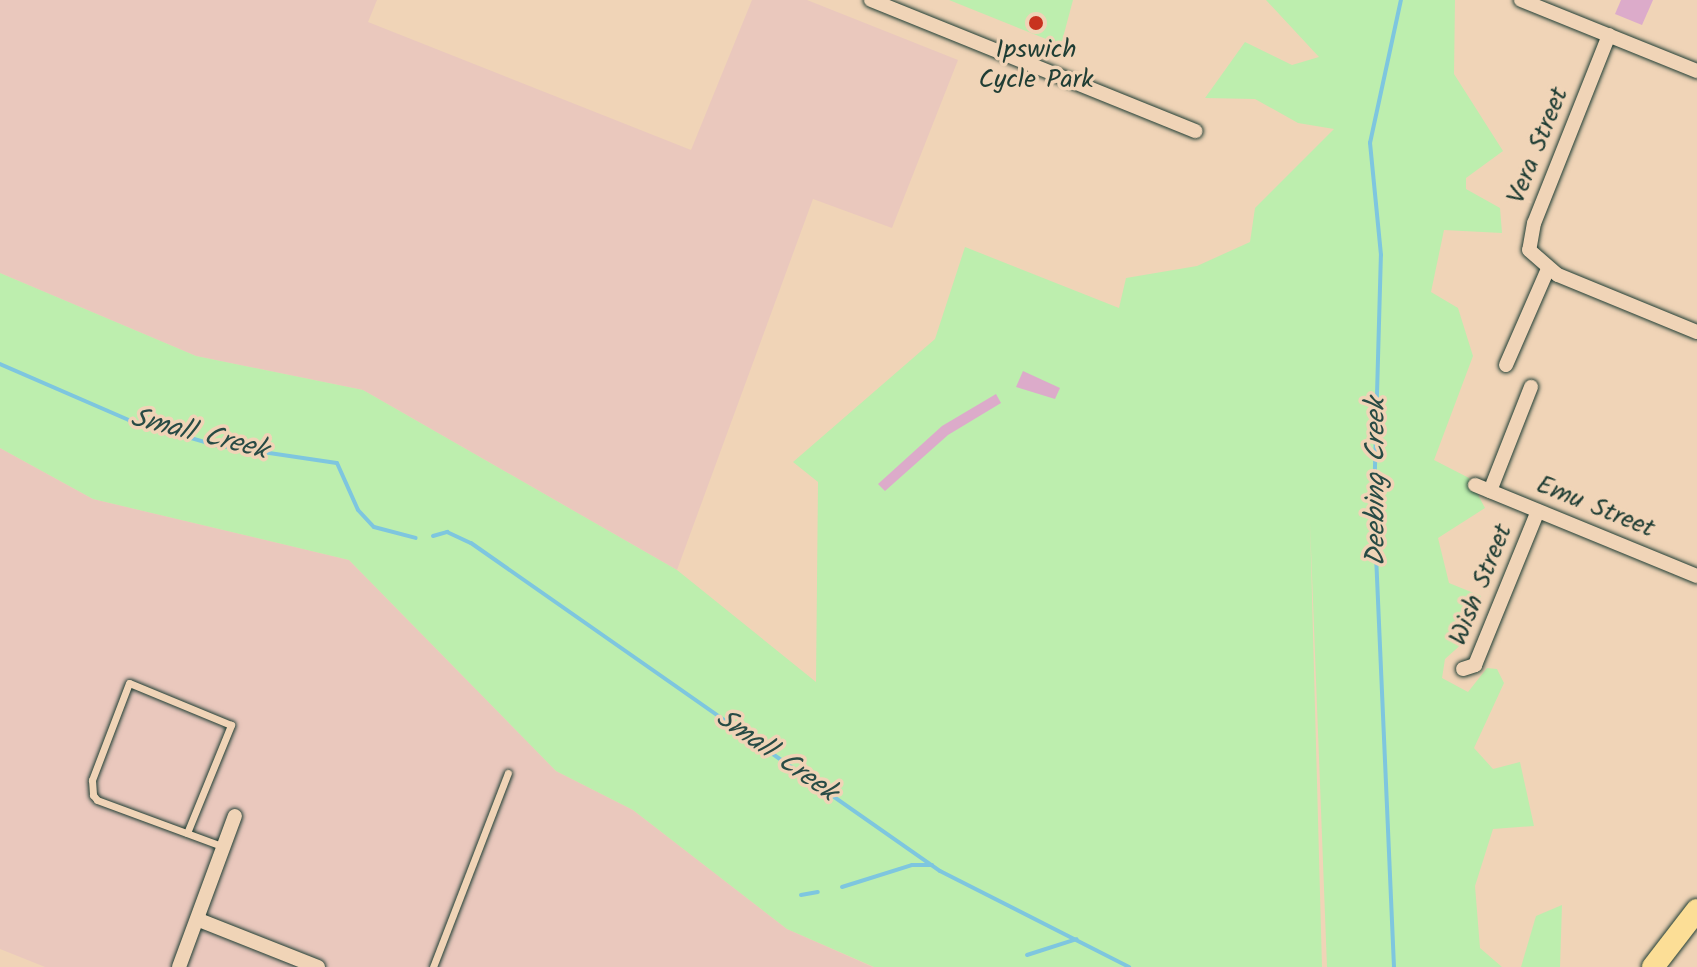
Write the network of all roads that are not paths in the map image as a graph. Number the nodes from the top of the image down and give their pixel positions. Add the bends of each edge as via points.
1 (871, 0) edge
2 (1521, 0) edge
3 (1609, 35) junction
4 (1697, 71) edge
5 (1196, 131) dead end
6 (1548, 269) junction
7 (1697, 332) edge
8 (1506, 365) dead end
9 (1531, 387) dead end
10 (1475, 485) dead end
11 (1490, 491) junction
12 (1538, 511) junction
13 (1697, 576) edge
14 (1463, 669) dead end
15 (508, 773) dead end
16 (235, 816) dead end
17 (187, 833) junction
18 (224, 847) junction
19 (1695, 918) edge
20 (199, 920) junction
21 (179, 967) edge
22 (318, 967) edge
23 (433, 967) edge
24 (1653, 967) edge

1 - 5 street
2 - 3 street
3 - 4 street
3 - 6 street, Vera Street via 1529,239 1529,250
6 - 7 street
6 - 8 street
9 - 11 street
10 - 11 street, Emu Street
11 - 12 street, Emu Street
12 - 13 street, Emu Street
12 - 14 street, Wish Street via 1475,665
15 - 23 lane
16 - 18 street
17 - 17 lane via 93,795 92,780 129,683 231,725
17 - 18 lane
18 - 20 street
19 - 24 main road
20 - 21 street
20 - 22 street

